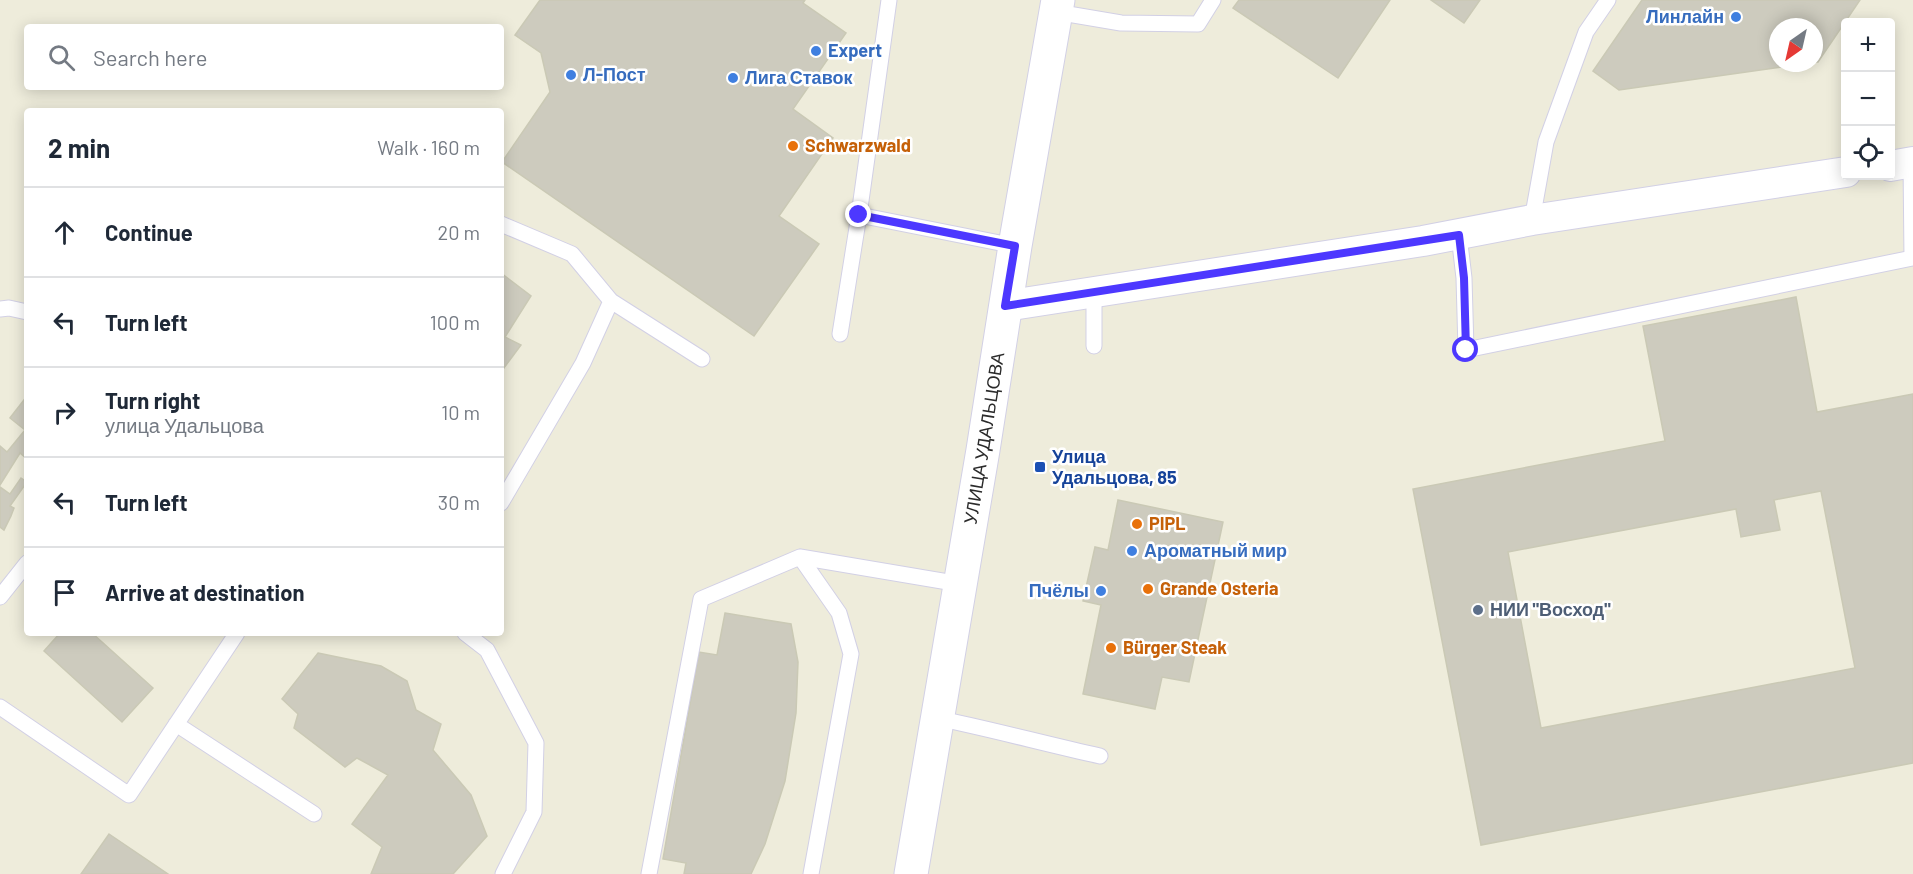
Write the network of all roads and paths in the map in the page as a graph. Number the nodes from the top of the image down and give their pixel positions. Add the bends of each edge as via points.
1 (889, 0) edge
2 (1213, 0) edge
3 (1608, 0) edge
4 (1057, 6) edge
5 (1905, 163) edge
6 (1841, 173) edge
7 (859, 215) junction
8 (1532, 220) junction
9 (504, 225) edge
10 (1459, 235) junction
11 (1015, 246) junction
12 (1094, 294) junction
13 (611, 301) junction
14 (1005, 306) junction
15 (0, 309) edge
16 (24, 311) edge
17 (840, 334) dead end
18 (1094, 346) dead end
19 (702, 359) dead end
20 (504, 498) edge
21 (800, 557) junction
22 (24, 567) edge
23 (960, 584) junction
24 (0, 597) edge
25 (233, 636) edge
26 (469, 636) edge
27 (0, 707) edge
28 (936, 718) junction
29 (176, 724) junction
30 (1100, 756) dead end
31 (314, 814) dead end
32 (503, 874) edge
33 (649, 874) edge
34 (811, 874) edge
35 (911, 874) edge

1 - 7 lane
2 - 4 lane via 1198,24 1120,22
3 - 8 lane via 1586,32 1546,142
4 - 11 street, УЛИЦА УДАЛЬЦОВА
5 - 10 lane via 1912,258 1466,350
6 - 8 street
7 - 11 lane
7 - 17 lane
8 - 10 street
9 - 13 lane via 572,254
10 - 12 street
11 - 14 street, УЛИЦА УДАЛЬЦОВА
12 - 14 street
12 - 18 lane
13 - 19 lane
13 - 20 lane via 584,363
14 - 23 street, УЛИЦА УДАЛЬЦОВА
15 - 16 lane
21 - 23 lane
21 - 33 lane via 701,599
21 - 34 lane via 839,613 850,654
22 - 24 lane
23 - 28 street, УЛИЦА УДАЛЬЦОВА
25 - 29 lane
26 - 32 lane via 487,650 536,743 534,812
27 - 29 lane via 129,795
28 - 30 lane
28 - 35 street, УЛИЦА УДАЛЬЦОВА
29 - 31 lane

